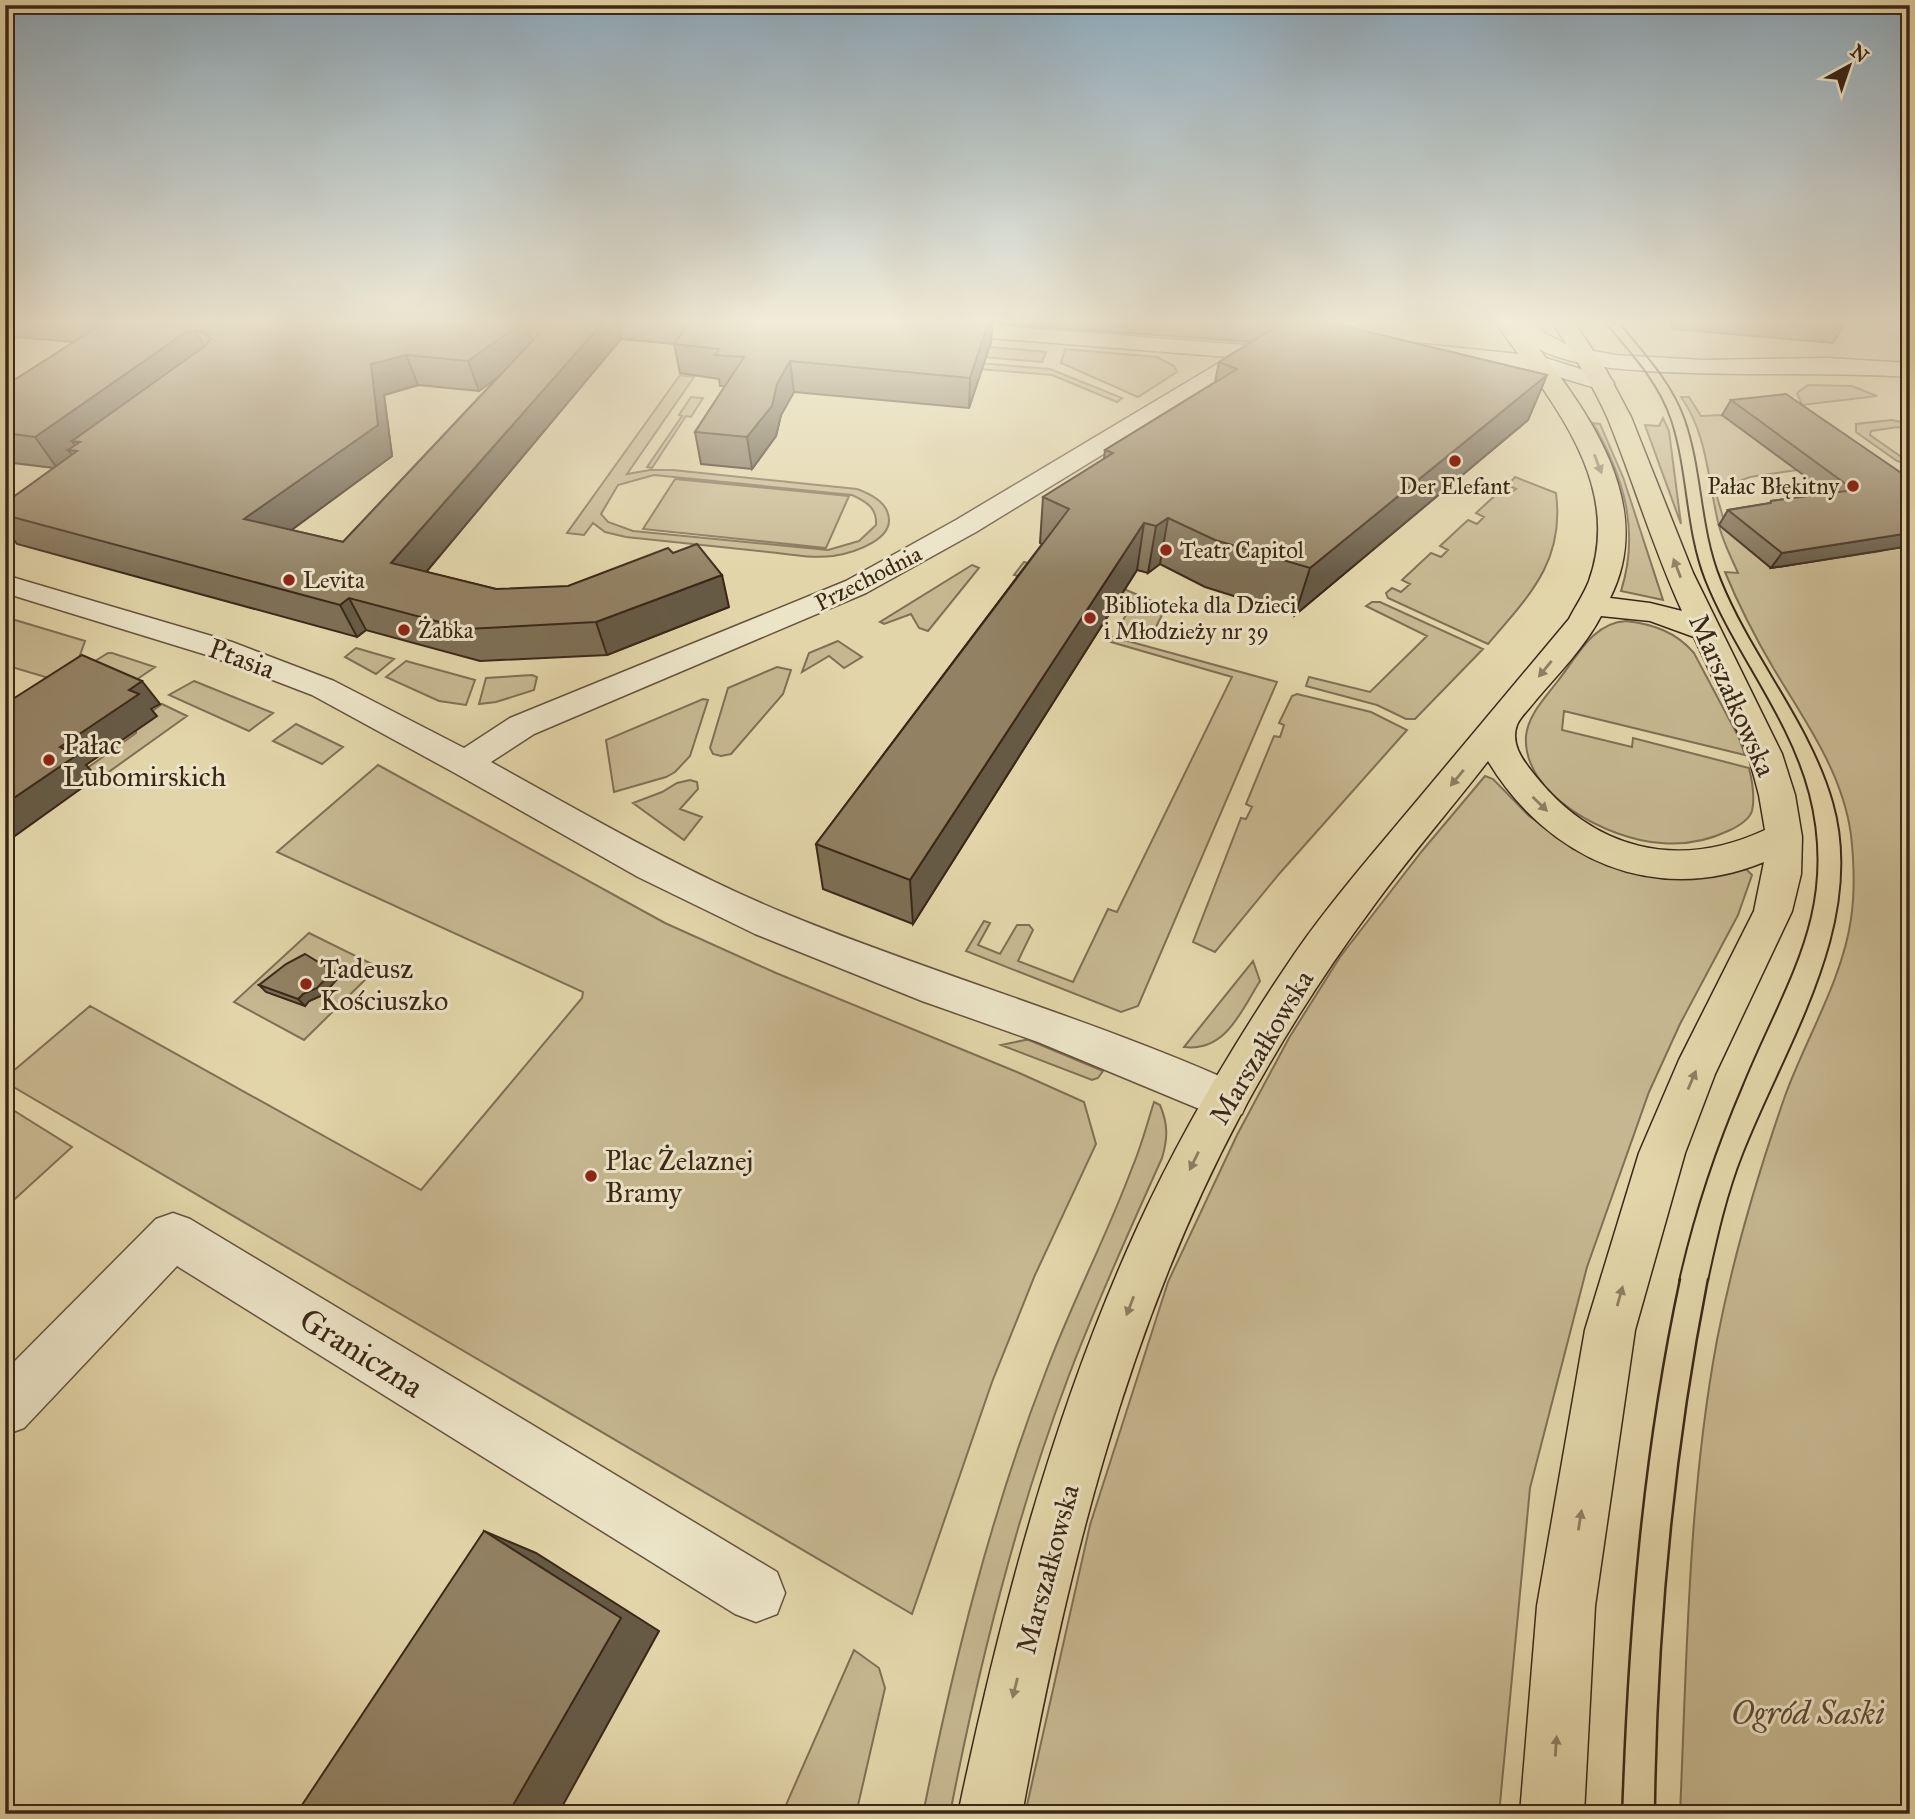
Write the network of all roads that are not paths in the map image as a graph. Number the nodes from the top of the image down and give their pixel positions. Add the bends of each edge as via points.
1 (1174, 405) edge
2 (1567, 405) edge
3 (1613, 405) edge
4 (5, 584) edge
5 (1593, 607) junction
6 (1704, 630) junction
7 (1500, 725) junction
8 (466, 763) junction
9 (1784, 837) junction
10 (1226, 1100) junction
11 (5, 1409) edge
12 (756, 1593) dead end
13 (989, 1814) edge
14 (1552, 1814) edge

1 - 8 street, Przechodnia via 856,587 522,726
2 -> 5 main road, Marszałkowska via 1594,453 1614,521 1609,566
6 -> 3 main road, Marszałkowska
4 - 8 street, Ptasia via 255,661 323,688
5 - 6 main road via 1631,607
5 -> 7 main road, Marszałkowska
6 - 9 main road, Marszałkowska via 1765,754
7 -> 9 main road via 1500,751 1526,791 1559,822 1601,848 1677,866 1717,864 1744,857
7 -> 10 main road, Marszałkowska via 1359,896 1310,964
8 - 10 street via 651,867 769,923 1076,1038
14 -> 9 main road, Marszałkowska via 1566,1606 1610,1330 1662,1153 1694,1074 1773,911
10 -> 13 main road, Marszałkowska via 1155,1243 1065,1495 1013,1697
11 - 12 street, Graniczna via 173,1236

